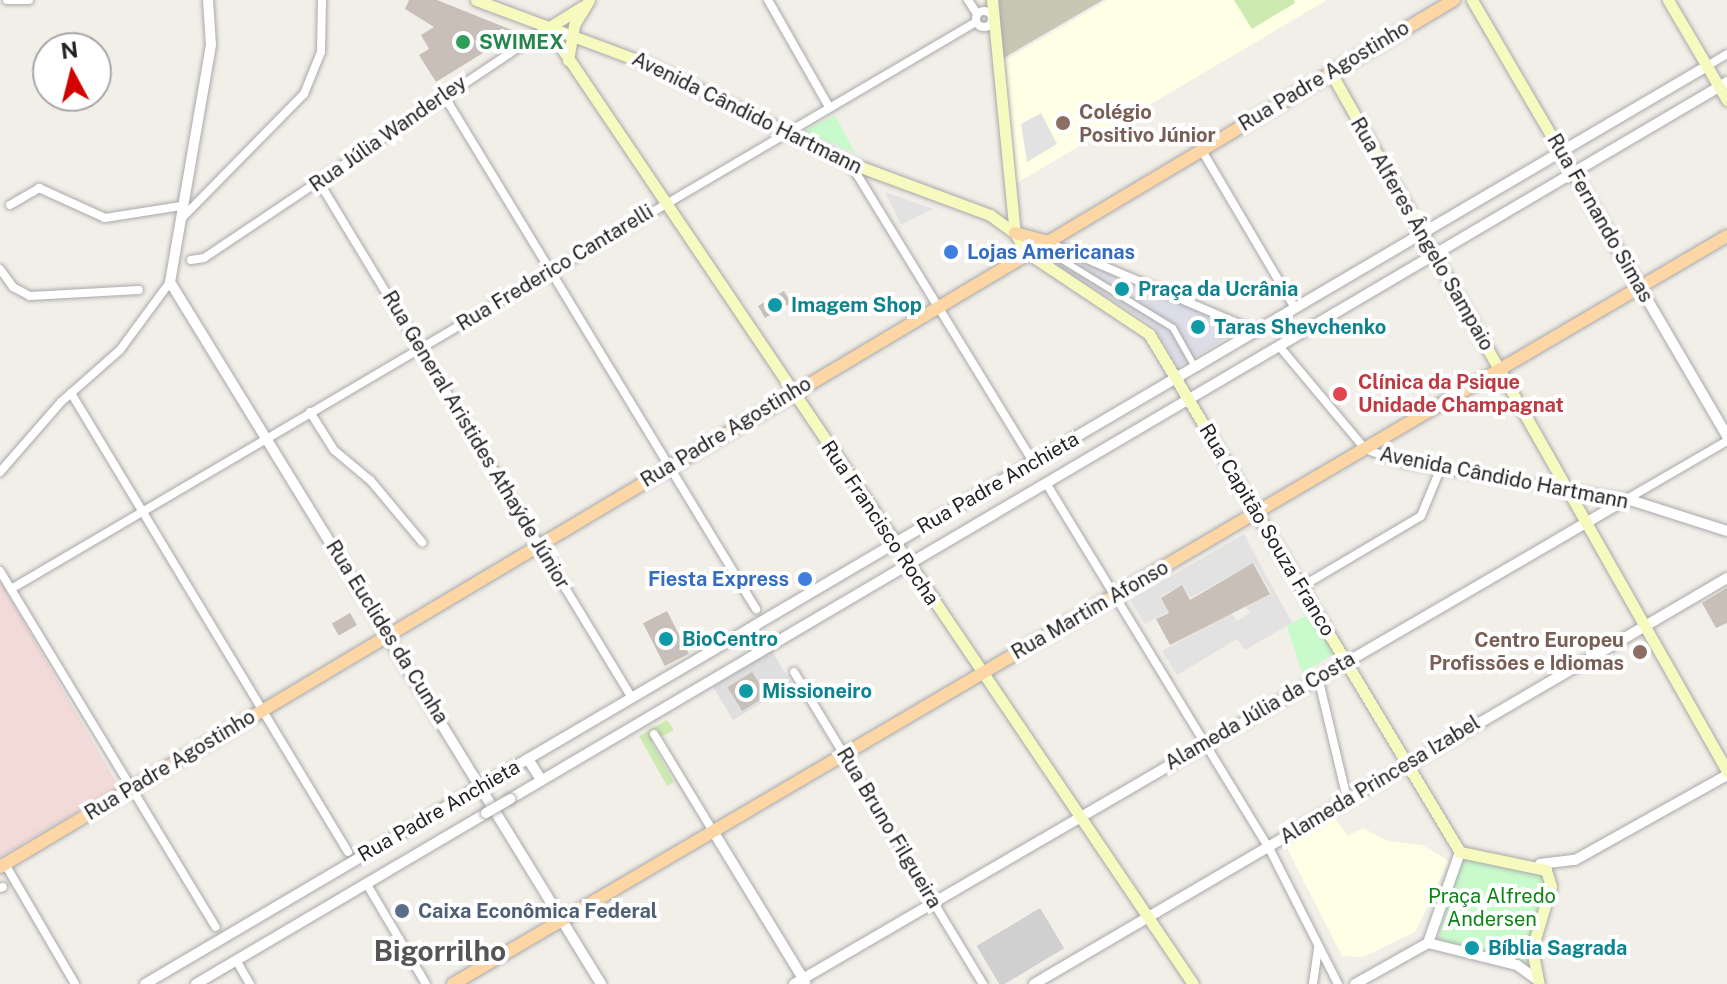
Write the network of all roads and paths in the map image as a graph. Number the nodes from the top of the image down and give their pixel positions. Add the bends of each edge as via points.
1 (29, 0) edge
2 (208, 0) edge
3 (322, 0) edge
4 (476, 0) edge
5 (768, 0) edge
6 (968, 0) edge
7 (992, 0) edge
8 (1454, 0) edge
9 (1472, 0) edge
10 (1668, 0) edge
11 (10, 2) edge
12 (587, 3) edge
13 (976, 18) junction
14 (992, 19) junction
15 (548, 28) junction
16 (570, 35) junction
17 (1727, 54) edge
18 (567, 61) junction
19 (1707, 66) junction
20 (1331, 73) junction
21 (1723, 84) edge
22 (443, 94) junction
23 (1727, 100) edge
24 (829, 107) junction
25 (784, 132) junction
26 (1201, 149) junction
27 (1561, 152) junction
28 (850, 163) junction
29 (1573, 172) junction
30 (319, 182) junction
31 (664, 203) junction
32 (10, 205) dead end
33 (181, 206) junction
34 (178, 221) junction
35 (1015, 233) junction
36 (1422, 234) junction
37 (1727, 236) edge
38 (1036, 246) junction
39 (1434, 254) junction
40 (191, 260) dead end
41 (0, 269) edge
42 (550, 270) junction
43 (170, 282) junction
44 (1640, 287) junction
45 (139, 290) dead end
46 (937, 306) junction
47 (1295, 308) junction
48 (1256, 331) junction
49 (1279, 346) junction
50 (420, 347) junction
51 (1195, 367) junction
52 (1499, 370) junction
53 (1176, 378) junction
54 (71, 393) junction
55 (792, 393) junction
56 (1188, 399) junction
57 (310, 412) junction
58 (267, 438) junction
59 (1727, 439) edge
60 (1365, 449) junction
61 (1033, 462) junction
62 (669, 466) junction
63 (1440, 470) junction
64 (0, 472) edge
65 (1046, 483) junction
66 (1569, 493) junction
67 (1627, 499) junction
68 (142, 511) junction
69 (1256, 512) junction
70 (1585, 520) junction
71 (1727, 531) edge
72 (422, 542) dead end
73 (539, 544) junction
74 (894, 544) junction
75 (908, 564) junction
76 (0, 571) edge
77 (1727, 578) edge
78 (1301, 587) junction
79 (11, 589) junction
80 (1115, 596) junction
81 (756, 609) dead end
82 (1644, 624) junction
83 (389, 634) junction
84 (1345, 661) junction
85 (794, 672) dead end
86 (982, 673) junction
87 (1318, 677) junction
88 (632, 698) junction
89 (262, 710) junction
90 (654, 734) dead end
91 (1205, 743) junction
92 (844, 754) junction
93 (528, 759) junction
94 (1407, 764) junction
95 (1727, 773) edge
96 (541, 780) junction
97 (130, 789) junction
98 (1347, 799) junction
99 (1079, 817) junction
100 (713, 831) junction
101 (1268, 846) junction
102 (348, 852) dead end
103 (1460, 852) junction
104 (1540, 864) junction
105 (3, 865) edge
106 (366, 883) junction
107 (934, 902) junction
108 (1148, 917) junction
109 (562, 920) junction
110 (216, 927) dead end
111 (1428, 943) junction
112 (1318, 948) junction
113 (236, 960) junction
114 (1537, 981) edge
115 (801, 982) edge
116 (75, 984) edge
117 (145, 984) edge
118 (196, 984) edge
119 (250, 984) edge
120 (426, 984) edge
121 (453, 984) edge
122 (601, 984) edge
123 (983, 984) edge
124 (1034, 984) edge
125 (1193, 984) edge
126 (1313, 984) edge
127 (1338, 984) edge
128 (1355, 984) edge

1 - 11 street
2 - 33 street via 211,45
3 - 34 street via 321,52 298,104
4 - 15 main road, Avenida Cândido Hartmann
5 - 24 street
6 - 13 street
7 - 14 main road
8 - 20 main road, Rua Padre Agostinho
9 - 27 main road, Rua Fernando Simas
10 - 19 main road
12 - 15 main road, Rua Júlia Wanderley
12 - 16 main road, Rua Júlia Wanderley
13 - 14 street, Rua Frederico Cantarelli via 985,27
13 - 24 street, Rua Frederico Cantarelli
14 - 35 main road
15 - 16 main road, Avenida Cândido Hartmann
15 - 18 main road, Rua Francisco Rocha
15 - 22 street, Rua Júlia Wanderley
16 - 18 main road
16 - 25 main road, Avenida Cândido Hartmann via 648,64
17 - 19 street, Rua Padre Anchieta
18 - 31 main road, Rua Francisco Rocha
19 - 21 main road
19 - 27 street, Rua Padre Anchieta
20 - 26 main road, Rua Padre Agostinho
20 - 36 main road, Rua Alferes Ângelo Sampaio
21 - 23 main road
21 - 29 street, Rua Padre Anchieta
22 - 30 street, Rua Júlia Wanderley
22 - 42 street
24 - 25 street, Rua Frederico Cantarelli
25 - 28 main road, Avenida Cândido Hartmann
25 - 31 street, Rua Frederico Cantarelli
26 - 38 main road, Rua Padre Agostinho
26 - 47 street
27 - 29 main road, Rua Fernando Simas
27 - 36 street, Rua Padre Anchieta
28 - 35 main road, Avenida Cândido Hartmann via 977,209
28 - 46 street
29 - 39 street, Rua Padre Anchieta
29 - 44 main road, Rua Fernando Simas
30 - 40 street, Rua Júlia Wanderley via 204,258
30 - 50 street, Rua General Aristides Athaýde Júnior
31 - 42 street, Rua Frederico Cantarelli
31 - 55 main road, Rua Francisco Rocha
32 - 33 street via 39,188 105,218
33 - 34 street
34 - 43 street
35 - 38 main road
35 - 38 main road
36 - 39 main road, Rua Alferes Ângelo Sampaio
36 - 47 street, Rua Padre Anchieta
37 - 44 main road, Rua Martim Afonso
38 - 46 main road, Rua Padre Agostinho
38 - 48 street
38 - 51 street via 1173,328
38 - 53 main road, Rua Capitão Souza Franco via 1145,329
39 - 49 street, Rua Padre Anchieta
39 - 52 main road, Rua Alferes Ângelo Sampaio
41 - 45 street via 13,287 40,297
42 - 50 street, Rua Frederico Cantarelli
42 - 62 street
43 - 54 street via 120,350
43 - 58 street, Rua Euclides da Cunha
44 - 52 main road, Rua Martim Afonso
44 - 59 street, Rua Fernando Simas
46 - 55 main road, Rua Padre Agostinho
46 - 61 street
47 - 48 street, Rua Padre Anchieta
48 - 51 street, Rua Padre Anchieta
49 - 56 street, Rua Padre Anchieta
49 - 60 street, Avenida Cândido Hartmann
50 - 57 street, Rua Frederico Cantarelli
50 - 73 street, Rua General Aristides Athaýde Júnior
51 - 53 street, Rua Padre Anchieta
52 - 60 main road, Rua Martim Afonso
52 - 66 main road, Rua Alferes Ângelo Sampaio
53 - 56 main road, Rua Capitão Souza Franco
53 - 61 street, Rua Padre Anchieta
54 - 64 street
54 - 68 street
55 - 62 main road, Rua Padre Agostinho
55 - 74 main road, Rua Francisco Rocha
56 - 65 street, Rua Padre Anchieta
56 - 69 main road, Rua Capitão Souza Franco
57 - 58 street, Rua Frederico Cantarelli
57 - 72 street via 334,450 371,481
58 - 68 street, Rua Frederico Cantarelli
58 - 83 street, Rua Euclides da Cunha
59 - 67 street, Alameda Júlia da Costa
60 - 63 street, Avenida Cândido Hartmann
60 - 69 main road, Rua Martim Afonso
61 - 74 street, Rua Padre Anchieta
62 - 73 main road, Rua Padre Agostinho
62 - 81 street
63 - 66 street, Avenida Cândido Hartmann
63 - 78 street via 1421,516
65 - 75 street, Rua Padre Anchieta
65 - 80 street
66 - 67 street, Avenida Cândido Hartmann
66 - 70 main road, Rua Alferes Ângelo Sampaio
67 - 70 street, Alameda Júlia da Costa
67 - 71 street, Avenida Cândido Hartmann
68 - 79 street, Rua Frederico Cantarelli
68 - 89 street
69 - 78 main road, Rua Capitão Souza Franco
69 - 80 main road, Rua Martim Afonso
70 - 82 main road, Rua Alferes Ângelo Sampaio
70 - 84 street, Alameda Júlia da Costa
73 - 83 main road, Rua Padre Agostinho
73 - 88 street, Rua General Aristides Athaýde Júnior
74 - 75 main road, Rua Francisco Rocha
74 - 88 street, Rua Padre Anchieta
75 - 86 main road, Rua Francisco Rocha
75 - 96 street, Rua Padre Anchieta
76 - 79 street
77 - 82 street, Alameda Princesa Izabel
78 - 84 main road, Rua Capitão Souza Franco
79 - 97 street
80 - 86 main road, Rua Martim Afonso
80 - 91 street
82 - 94 street, Alameda Princesa Izabel
82 - 95 main road, Rua Alferes Ângelo Sampaio
83 - 89 main road, Rua Padre Agostinho
83 - 109 street, Rua Euclides da Cunha
84 - 87 street, Alameda Júlia da Costa
84 - 94 main road, Rua Capitão Souza Franco
85 - 92 street, Rua Bruno Filgueira
86 - 92 main road, Rua Martim Afonso
86 - 99 main road, Rua Francisco Rocha
87 - 91 street, Alameda Júlia da Costa
87 - 98 street
88 - 93 street, Rua Padre Anchieta
89 - 97 main road, Rua Padre Agostinho
89 - 102 street
90 - 100 street
91 - 99 street, Alameda Júlia da Costa
91 - 101 street
92 - 100 main road, Rua Martim Afonso
92 - 107 street, Rua Bruno Filgueira
93 - 96 street
93 - 117 street, Rua Padre Anchieta, bridge
94 - 98 street, Alameda Princesa Izabel
94 - 103 main road, Rua Capitão Souza Franco
95 - 104 street via 1575,860
96 - 106 street, Rua Padre Anchieta, bridge
97 - 105 main road, Rua Padre Agostinho
97 - 110 street
98 - 101 street, Alameda Princesa Izabel
99 - 107 street, Alameda Júlia da Costa
99 - 108 main road, Rua Francisco Rocha
100 - 109 main road, Rua Martim Afonso
100 - 115 street
101 - 108 street, Alameda Princesa Izabel
101 - 112 street
103 - 104 main road
103 - 111 street
104 - 114 main road via 1551,886 1532,942
105 - 116 street
106 - 113 street, Rua Padre Anchieta
106 - 120 street
107 - 115 street, Alameda Júlia da Costa
107 - 123 street, Rua Bruno Filgueira
108 - 124 street, Alameda Princesa Izabel
108 - 125 main road, Rua Francisco Rocha
109 - 121 main road, Rua Martim Afonso
109 - 122 street, Rua Euclides da Cunha
111 - 114 street via 1517,965
111 - 128 street
112 - 126 street
112 - 127 street
113 - 118 street, Rua Padre Anchieta
113 - 119 street

